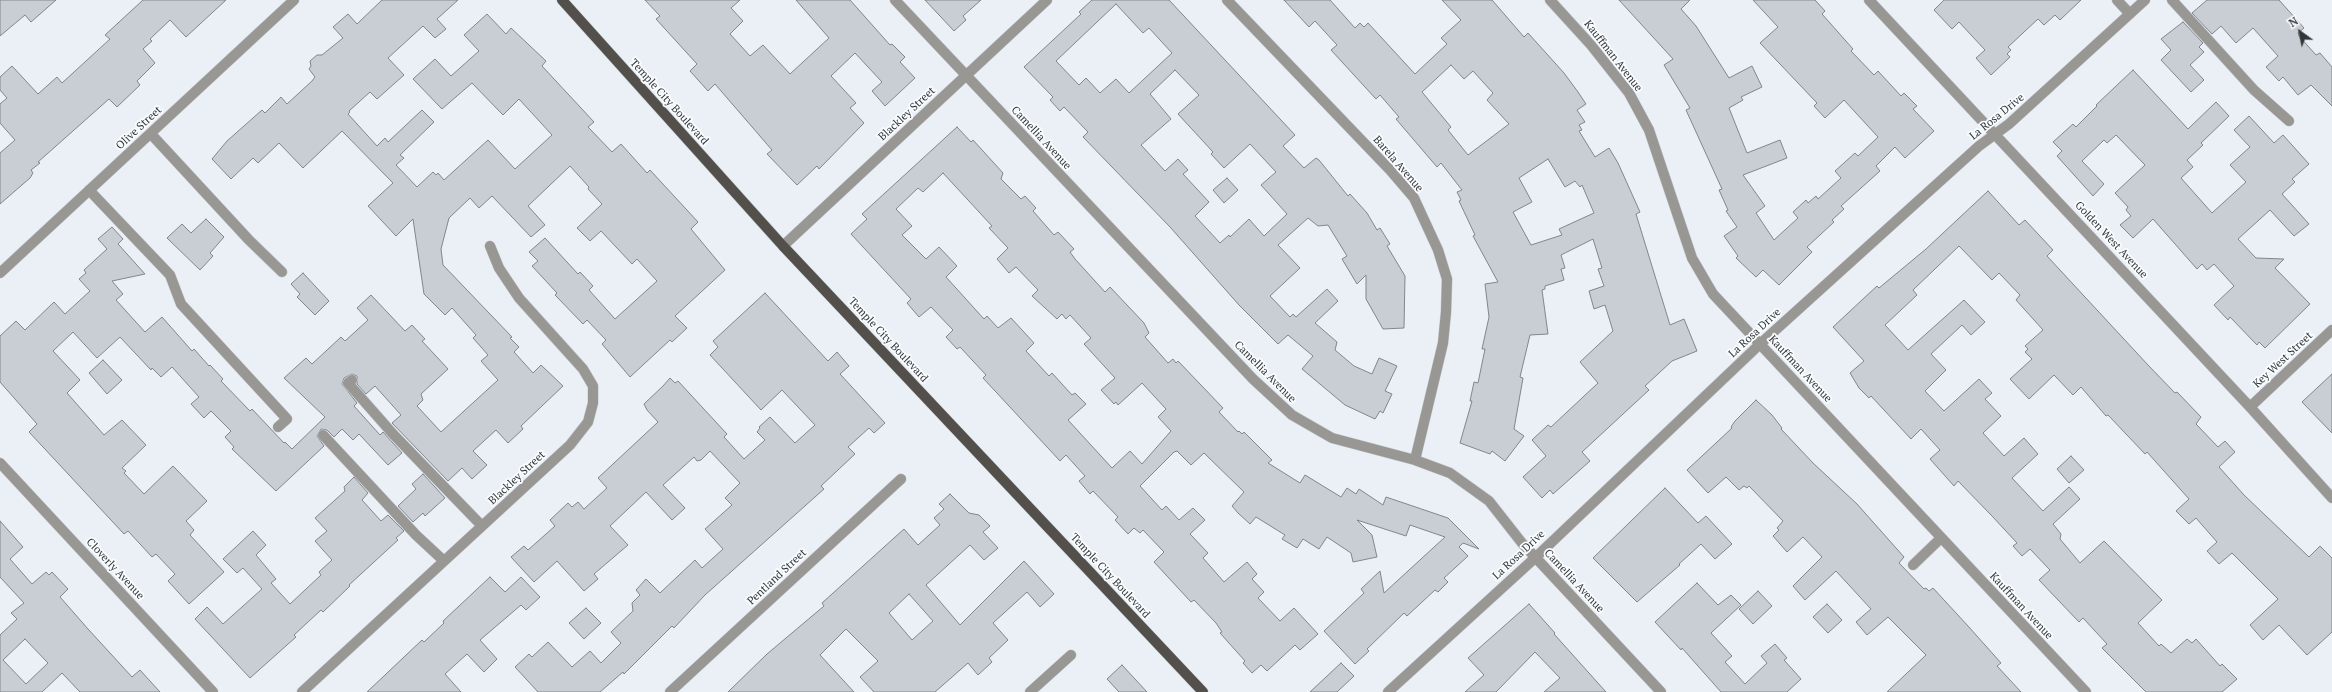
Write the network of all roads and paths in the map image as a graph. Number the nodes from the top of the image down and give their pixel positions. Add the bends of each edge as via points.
1 (294, 0) edge
2 (562, 0) edge
3 (896, 0) edge
4 (1047, 0) edge
5 (1227, 0) edge
6 (1550, 0) edge
7 (1869, 0) edge
8 (2118, 0) edge
9 (2145, 0) edge
10 (2172, 0) edge
11 (2130, 14) junction
12 (966, 76) junction
13 (2288, 121) dead end
14 (151, 134) junction
15 (1994, 134) junction
16 (89, 190) junction
17 (490, 246) dead end
18 (783, 246) junction
19 (282, 272) dead end
20 (0, 273) edge
21 (2332, 330) edge
22 (1760, 344) junction
23 (352, 380) dead end
24 (2250, 407) junction
25 (278, 427) dead end
26 (323, 435) dead end
27 (1415, 460) junction
28 (0, 462) edge
29 (900, 479) dead end
30 (2332, 498) edge
31 (482, 526) junction
32 (1941, 538) junction
33 (1536, 557) junction
34 (444, 561) junction
35 (1913, 565) dead end
36 (1071, 655) dead end
37 (213, 692) edge
38 (302, 692) edge
39 (670, 692) edge
40 (1030, 692) edge
41 (1203, 692) edge
42 (1388, 692) edge
43 (1661, 692) edge
44 (2086, 692) edge

1 - 14 street, Olive Street
2 - 18 main road, Temple City Boulevard
3 - 12 street, Camellia Avenue
4 - 12 street, Blackley Street
5 - 27 street, Barela Avenue via 1414,198 1438,250 1447,279 1443,343
6 - 22 street, Kauffman Avenue via 1591,44 1629,93 1649,130 1692,258 1713,294
7 - 15 street, Golden West Avenue
8 - 11 street
9 - 11 street, La Rosa Drive
10 - 13 street via 2254,90
11 - 15 street, La Rosa Drive via 2009,124
12 - 18 street, Blackley Street
12 - 27 street, Camellia Avenue via 1253,379 1292,415 1332,438
14 - 16 street, Olive Street
14 - 19 street
15 - 22 street, La Rosa Drive
15 - 24 street, Golden West Avenue
16 - 20 street, Olive Street
16 - 25 street via 170,275 180,304 287,419
17 - 31 street, Blackley Street via 499,268 519,298 583,369 593,386 593,403 588,422 570,445
18 - 41 main road, Temple City Boulevard
21 - 24 street, Key West Street
22 - 32 street, Kauffman Avenue
22 - 33 street, La Rosa Drive
23 - 31 street via 348,383 388,428
24 - 30 street, Golden West Avenue
26 - 34 street via 416,535
27 - 33 street, Camellia Avenue via 1450,474 1489,501
28 - 37 street, Cloverly Avenue
29 - 39 street, Pentland Street
31 - 34 street, Blackley Street
32 - 35 street
32 - 44 street, Kauffman Avenue
33 - 42 street, La Rosa Drive
33 - 43 street, Camellia Avenue
34 - 38 street, Blackley Street
36 - 40 street

